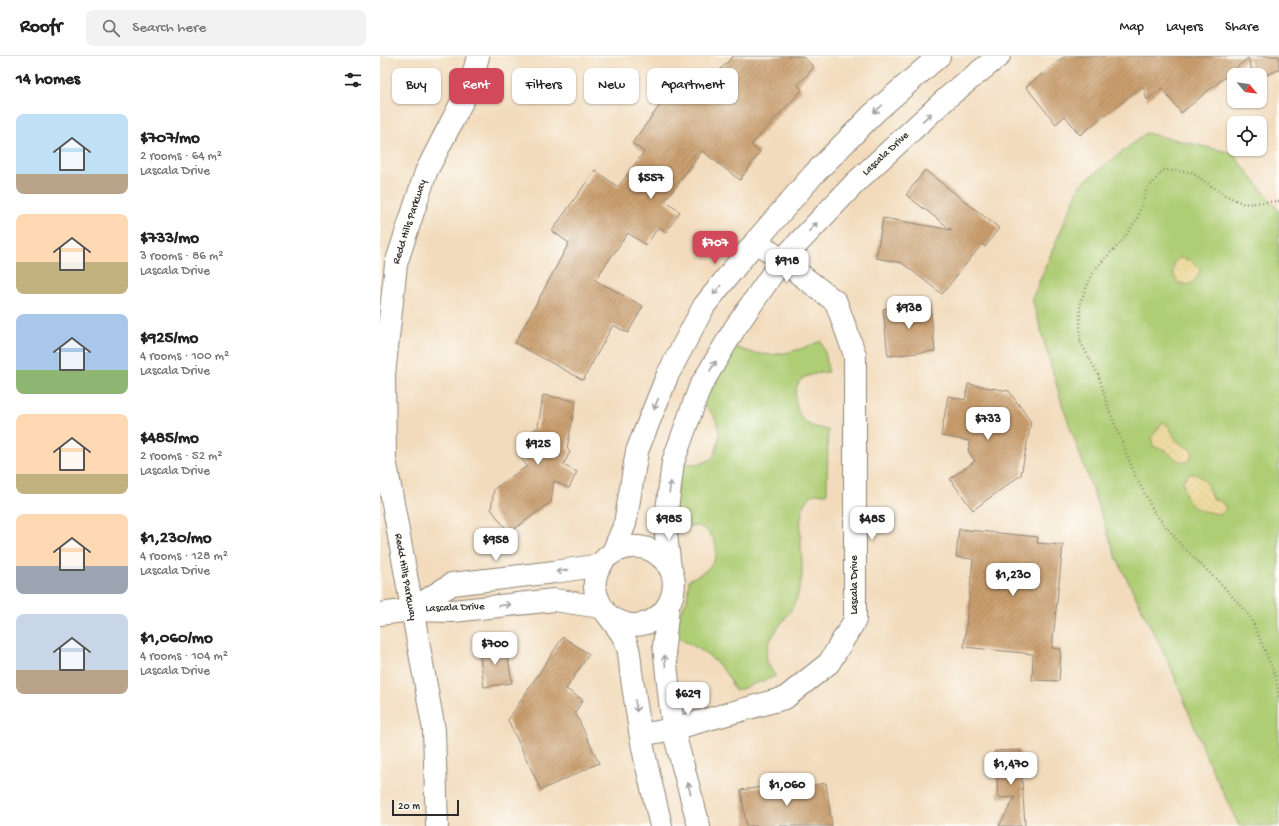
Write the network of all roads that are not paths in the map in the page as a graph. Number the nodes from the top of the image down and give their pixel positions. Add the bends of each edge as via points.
1 (478, 56) edge
2 (939, 56) edge
3 (999, 56) edge
4 (756, 241) junction
5 (782, 260) junction
6 (607, 558) junction
7 (670, 568) junction
8 (668, 606) junction
9 (411, 610) junction
10 (605, 612) junction
11 (380, 614) edge
12 (673, 729) junction
13 (641, 735) junction
14 (437, 826) edge
15 (661, 826) edge
16 (699, 826) edge

1 - 9 street, Redd Hills Parkway via 471,84 426,172 396,264 384,375 384,459
2 -> 4 street via 874,113 814,175
5 -> 3 street, Lascala Drive via 855,183 949,96
4 - 5 street, Lascala Drive
4 -> 6 street via 704,306 668,374 637,452 626,524
7 -> 5 street, Lascala Drive via 665,526 673,462 700,387 735,328
5 - 12 street, Lascala Drive via 836,302 855,355 855,620 829,663 785,698
6 - 7 street via 626,547 639,546 662,557
6 -> 9 street, Lascala Drive via 554,572 452,584
6 - 10 street via 594,586
7 - 8 street via 674,581 673,594
8 - 10 street via 660,617 648,623 634,625 622,623
12 -> 8 street via 664,646
9 -> 10 street, Lascala Drive via 453,611 554,600
9 - 11 street
9 - 14 street, Redd Hills Parkway via 434,730
10 -> 13 street via 627,644
12 - 13 street, Lascala Drive
16 -> 12 street
13 - 15 street

